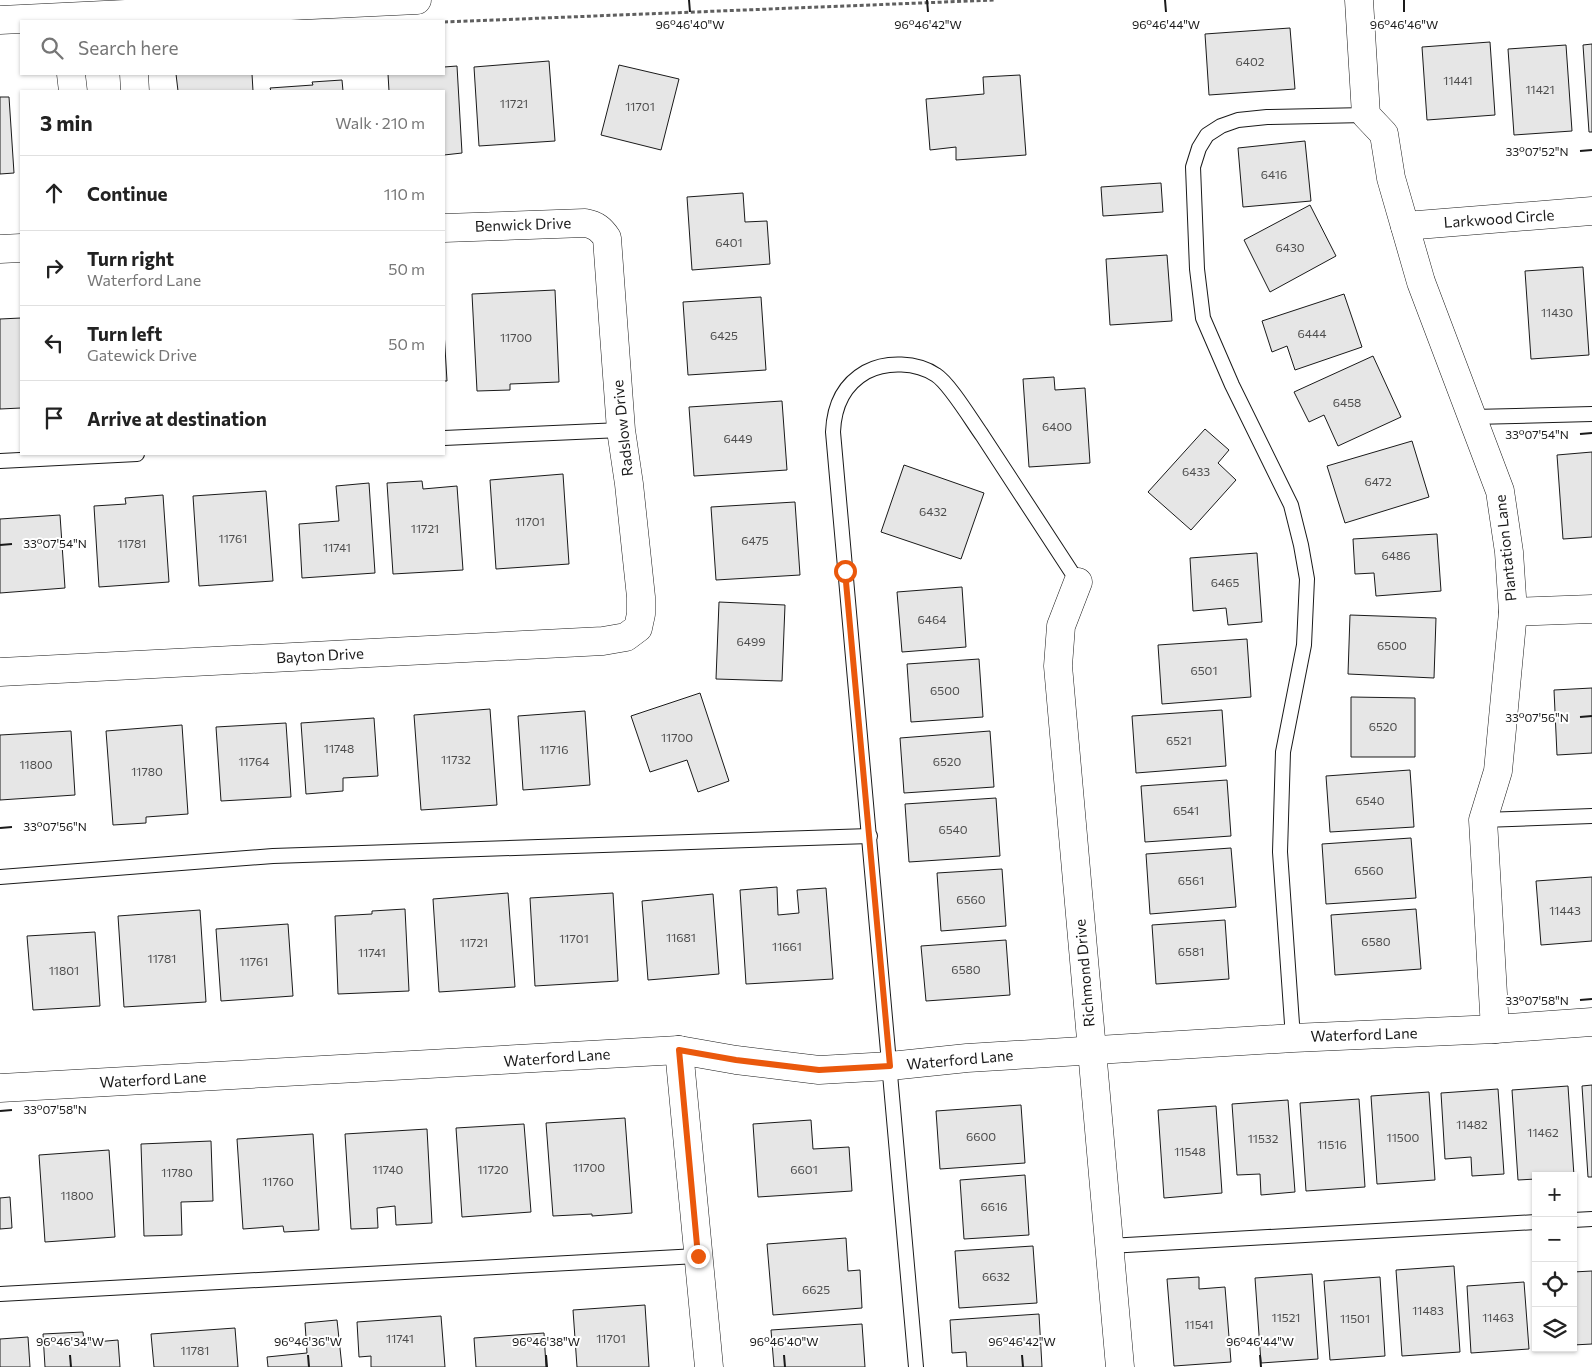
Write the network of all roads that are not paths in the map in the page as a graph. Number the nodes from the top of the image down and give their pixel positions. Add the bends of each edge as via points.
1 (417, 0) edge
2 (1359, 0) edge
3 (81, 12) edge
4 (117, 12) edge
5 (0, 20) edge
6 (71, 75) edge
7 (134, 75) edge
8 (73, 90) edge
9 (135, 90) edge
10 (1366, 115) junction
11 (1592, 211) edge
12 (1406, 226) junction
13 (445, 228) edge
14 (600, 229) joint
15 (20, 248) edge
16 (0, 249) edge
17 (1592, 414) edge
18 (1473, 417) junction
19 (621, 430) junction
20 (445, 438) edge
21 (114, 455) edge
22 (0, 460) edge
23 (1078, 582) joint
24 (1592, 609) edge
25 (1513, 612) junction
26 (638, 628) joint
27 (0, 672) edge
28 (1592, 816) edge
29 (1483, 820) junction
30 (870, 836) junction
31 (0, 877) edge
32 (1592, 1022) edge
33 (1495, 1029) junction
34 (1293, 1038) junction
35 (679, 1050) junction
36 (1092, 1051) junction
37 (890, 1066) junction
38 (0, 1088) edge
39 (1592, 1219) edge
40 (1577, 1220) edge
41 (1532, 1222) edge
42 (1109, 1246) junction
43 (698, 1256) junction
44 (0, 1294) edge
45 (709, 1367) edge
46 (916, 1367) edge
47 (1120, 1367) edge

1 - 4 street
2 - 10 street
3 - 4 street
3 - 5 street
6 - 8 street
7 - 9 street
10 - 12 street, Plantation Lane via 1384,134 1391,178
10 - 34 lane via 1238,120 1208,135 1198,148 1192,167 1203,318 1291,505 1307,579 1304,645 1283,752 1280,843
11 - 12 street, Larkwood Circle
12 - 18 street, Plantation Lane via 1421,282
13 - 14 street, Benwick Drive via 570,223 593,225
14 - 19 street, Radslow Drive via 607,245
15 - 16 street
17 - 18 lane
18 - 25 street, Plantation Lane via 1500,491
19 - 20 lane
19 - 26 street, Radslow Drive via 641,597
21 - 22 lane
23 - 30 lane via 941,378 924,369 884,366 870,370 851,383 838,399 833,432
23 - 36 street, Richmond Drive via 1060,626 1058,666
24 - 25 street
25 - 29 street, Plantation Lane via 1498,771
26 - 27 street, Bayton Drive via 626,637 603,641
28 - 29 lane
29 - 33 street, Plantation Lane
30 - 31 lane via 273,856
30 - 37 lane
32 - 33 street, Waterford Lane
33 - 34 street, Waterford Lane
34 - 36 street, Waterford Lane
35 - 37 street, Waterford Lane via 819,1070
35 - 38 street, Waterford Lane
35 - 43 street
36 - 37 street, Waterford Lane
36 - 42 street, Richmond Drive
37 - 46 lane
39 - 40 lane
41 - 42 lane
42 - 47 street, Richmond Drive
43 - 44 lane
43 - 45 street

